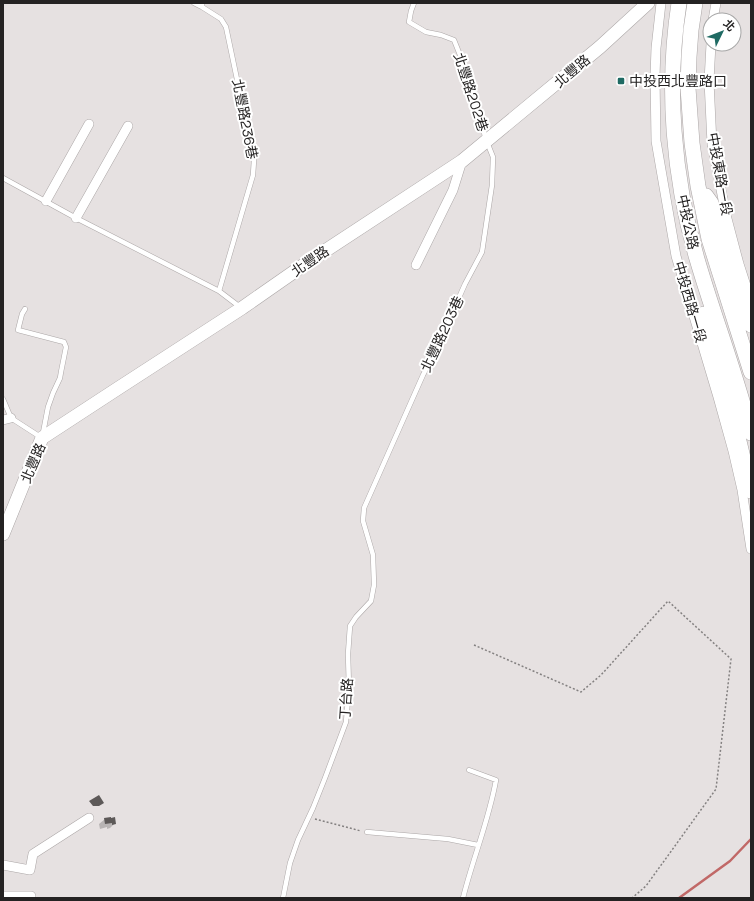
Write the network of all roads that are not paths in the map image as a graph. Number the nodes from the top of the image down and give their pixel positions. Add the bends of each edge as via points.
1 (194, 3) edge
2 (414, 3) edge
3 (648, 3) edge
4 (662, 3) edge
5 (679, 3) edge
6 (695, 3) edge
7 (202, 5) edge
8 (711, 52) edge
9 (89, 124) dead end
10 (128, 126) dead end
11 (487, 142) junction
12 (462, 161) junction
13 (3, 178) edge
14 (698, 186) junction
15 (46, 201) junction
16 (76, 218) junction
17 (416, 265) dead end
18 (703, 280) junction
19 (219, 291) junction
20 (751, 301) edge
21 (242, 308) junction
22 (26, 309) dead end
23 (751, 325) edge
24 (751, 372) edge
25 (3, 399) edge
26 (7, 419) edge
27 (751, 433) edge
28 (42, 438) junction
29 (751, 492) edge
30 (363, 521) joint
31 (3, 534) edge
32 (751, 549) edge
33 (469, 770) dead end
34 (89, 818) dead end
35 (367, 832) road end
36 (478, 845) junction
37 (3, 865) edge
38 (3, 896) edge
39 (31, 896) dead end
40 (283, 898) edge
41 (463, 898) edge

1 - 7 lane, 北豐路236巷
2 - 11 lane, 北豐路202巷 via 409,22 426,32 454,40 470,80
3 - 11 street, 北豐路
4 - 32 street, 中投西路一段 via 656,48 656,142 676,256 718,397 742,490
5 - 18 main road, 中投公路 via 672,69 673,121 682,200
6 - 14 main road, 中投公路 via 689,50 688,88
7 - 19 lane, 北豐路236巷 via 221,19 226,27 254,160 253,175
8 - 20 street, 中投東路一段 via 709,81 712,144 726,215
9 - 15 street
10 - 16 street
11 - 12 street, 北豐路
11 - 30 lane, 北豐路203巷 via 493,157 492,185 482,252 377,476 364,508
12 - 17 street via 453,190
12 - 21 street, 北豐路
13 - 15 lane
14 - 23 main road via 711,204 724,252
14 - 24 main road, 中投公路 via 709,239
15 - 16 lane
16 - 19 lane
18 - 27 main road, 中投公路
18 - 29 main road via 700,299 738,433
19 - 21 lane
21 - 28 street, 北豐路
22 - 28 lane via 18,330 64,342 66,347 62,372 48,406
25 - 26 lane
26 - 28 lane
28 - 31 street, 北豐路
30 - 40 lane, 丁台路 via 373,555 374,585 371,601 350,626 346,722 298,840
33 - 36 lane via 496,780
34 - 37 street via 33,854 30,870
35 - 36 lane via 448,838
36 - 41 lane
38 - 39 street

